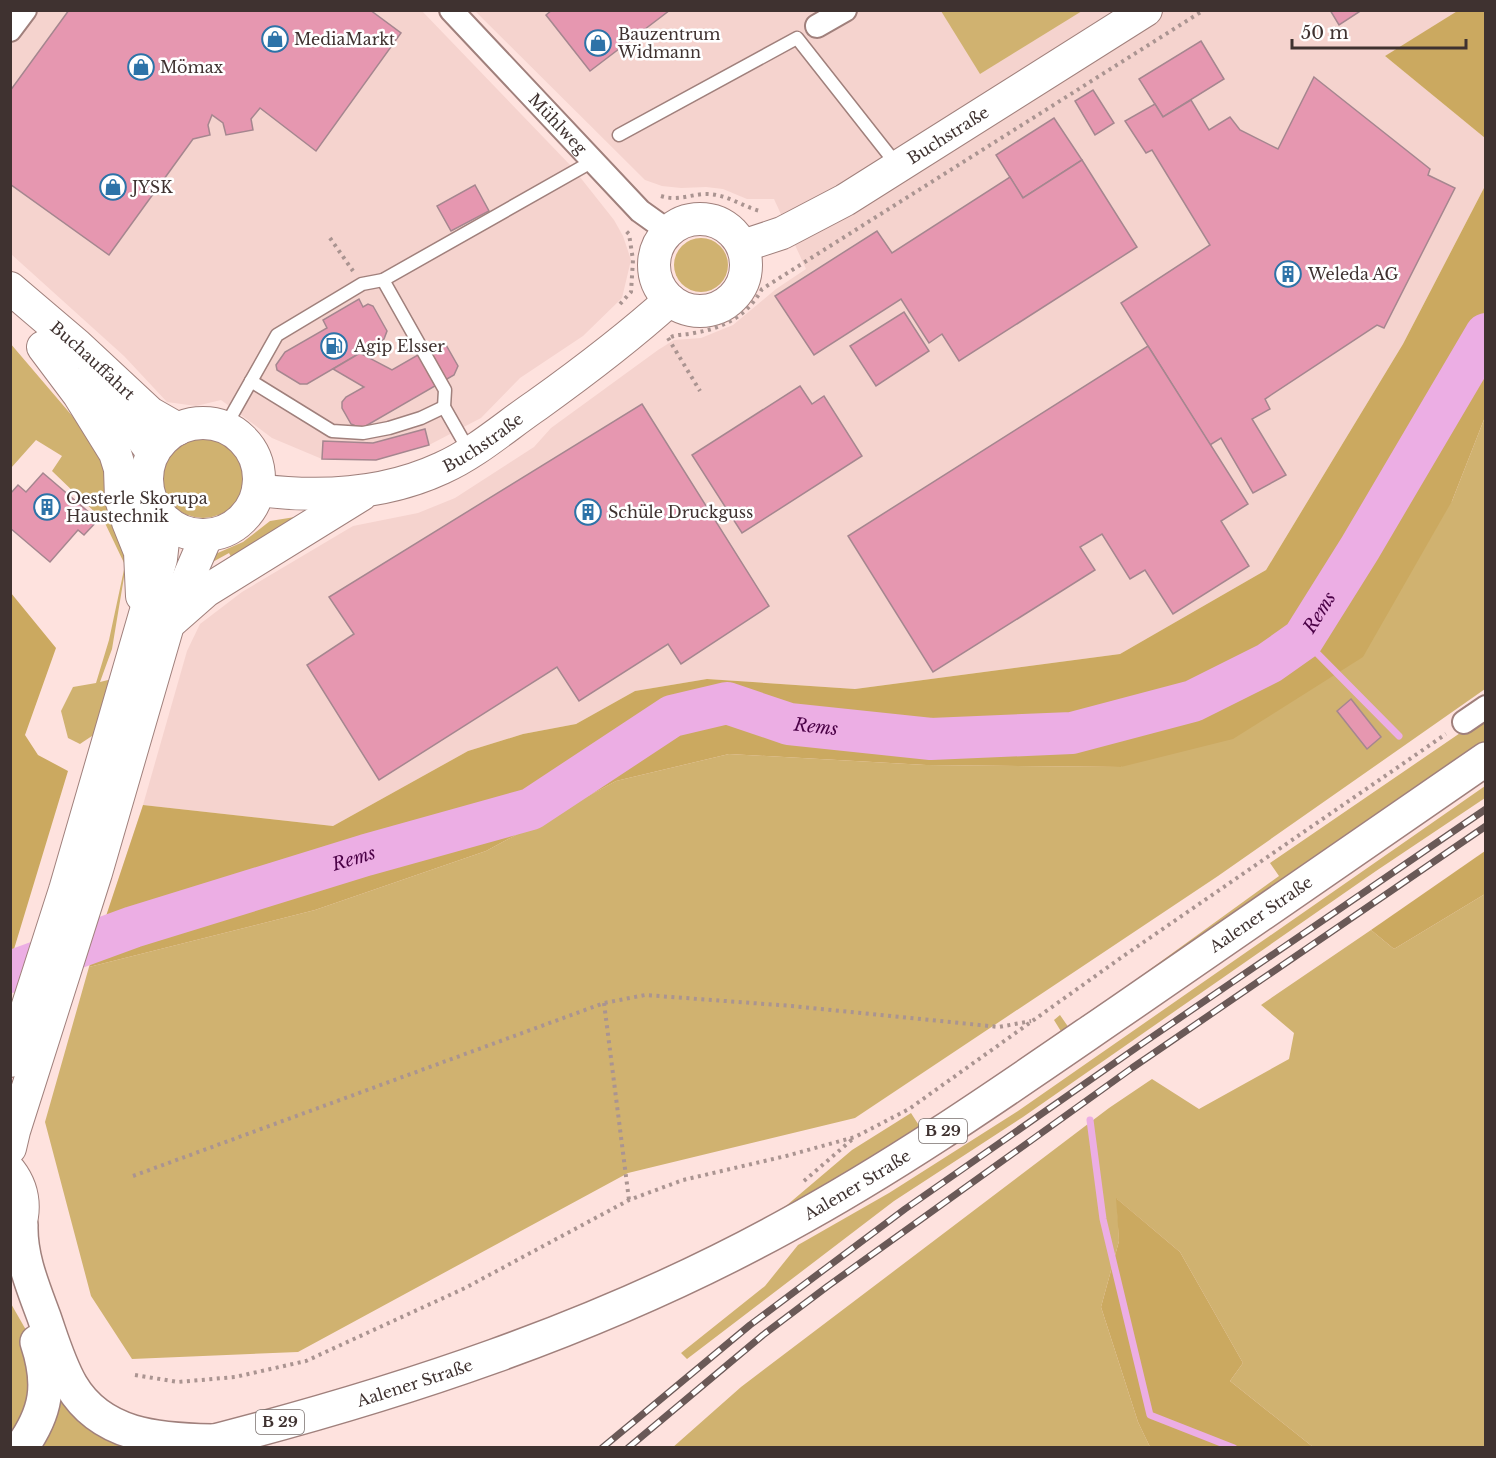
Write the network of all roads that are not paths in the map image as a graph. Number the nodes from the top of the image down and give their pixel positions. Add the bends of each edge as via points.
1 (25, 10) edge
2 (451, 10) edge
3 (845, 10) edge
4 (1146, 10) edge
5 (817, 26) dead end
6 (10, 30) edge
7 (620, 135) dead end
8 (593, 161) junction
9 (898, 166) junction
10 (668, 231) junction
11 (743, 246) junction
12 (383, 279) junction
13 (10, 288) edge
14 (670, 300) junction
15 (10, 315) edge
16 (43, 347) junction
17 (251, 381) junction
18 (444, 407) junction
19 (225, 427) junction
20 (177, 429) junction
21 (470, 452) junction
22 (153, 453) junction
23 (258, 490) junction
24 (368, 491) junction
25 (160, 516) junction
26 (207, 535) junction
27 (156, 623) junction
28 (1485, 707) edge
29 (1464, 722) road end
30 (1485, 759) edge
31 (23, 1038) edge
32 (11, 1163) edge
33 (16, 1233) edge
34 (10, 1287) edge
35 (346, 1404) junction
36 (200, 1444) edge
37 (21, 1448) edge
38 (279, 1448) edge

1 - 6 street
2 - 8 street, Mühlweg
3 - 5 street
4 - 9 main road, Buchstraße
7 - 9 lane via 797,38
8 - 10 street, Mühlweg via 640,211
8 - 12 lane
9 - 11 main road, Buchstraße via 782,233
10 - 11 main road via 680,223 709,219 723,224
10 - 14 main road via 659,244 654,266 660,288
11 - 14 main road via 746,271 728,302 705,311 686,309
12 - 17 lane via 362,284 277,334
12 - 18 lane via 445,390
13 - 20 main road, Buchauffahrt via 150,413
14 - 21 main road, Buchstraße via 590,367
15 - 16 main road
16 - 22 main road via 135,429
16 - 27 main road via 115,453 121,499 140,552
17 - 18 lane via 332,431 363,433 389,428
17 - 19 lane
18 - 21 lane
19 - 20 main road via 209,423
19 - 23 main road via 238,435 256,460
20 - 22 main road
21 - 24 main road, Buchstraße via 411,480
22 - 25 main road via 147,485
23 - 24 main road, Buchstraße via 312,495
23 - 26 main road via 239,521 224,531
24 - 27 main road
25 - 26 main road via 181,531
25 - 27 main road via 163,541
26 - 27 main road
27 - 31 main road via 65,890
27 - 31 main road via 96,873
28 - 29 street
30 - 35 main road, Aalener Straße / B 29 via 1002,1092 901,1159 785,1227 661,1289 534,1341 453,1372
31 - 32 main road via 19,1114
32 - 33 main road via 24,1207
33 - 36 main road, Aalener Straße via 61,1363 81,1399 102,1419 127,1431
34 - 37 main road via 21,1303 45,1364 43,1406
35 - 36 main road, Aalener Straße / B 29
35 - 38 main road

